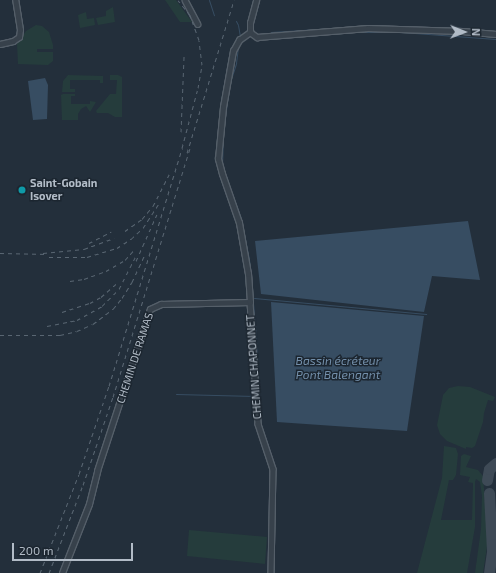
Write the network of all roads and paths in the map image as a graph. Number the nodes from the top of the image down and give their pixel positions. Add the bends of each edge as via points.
1 (15, 0) edge
2 (186, 0) edge
3 (256, 0) edge
4 (198, 24) dead end
5 (250, 32) junction
6 (496, 34) edge
7 (0, 44) edge
8 (250, 302) junction
9 (62, 573) edge
10 (271, 573) edge

1 - 7 street via 19,37 13,42
2 - 4 street
3 - 5 street
5 - 6 street via 257,37 368,28
5 - 8 street via 239,40 233,51 223,107 218,159 239,223
8 - 9 street, CHEMIN DE RAMAS via 161,304 150,309 97,471 89,504
8 - 10 street, CHEMIN CHAPONNET via 258,424 273,469

